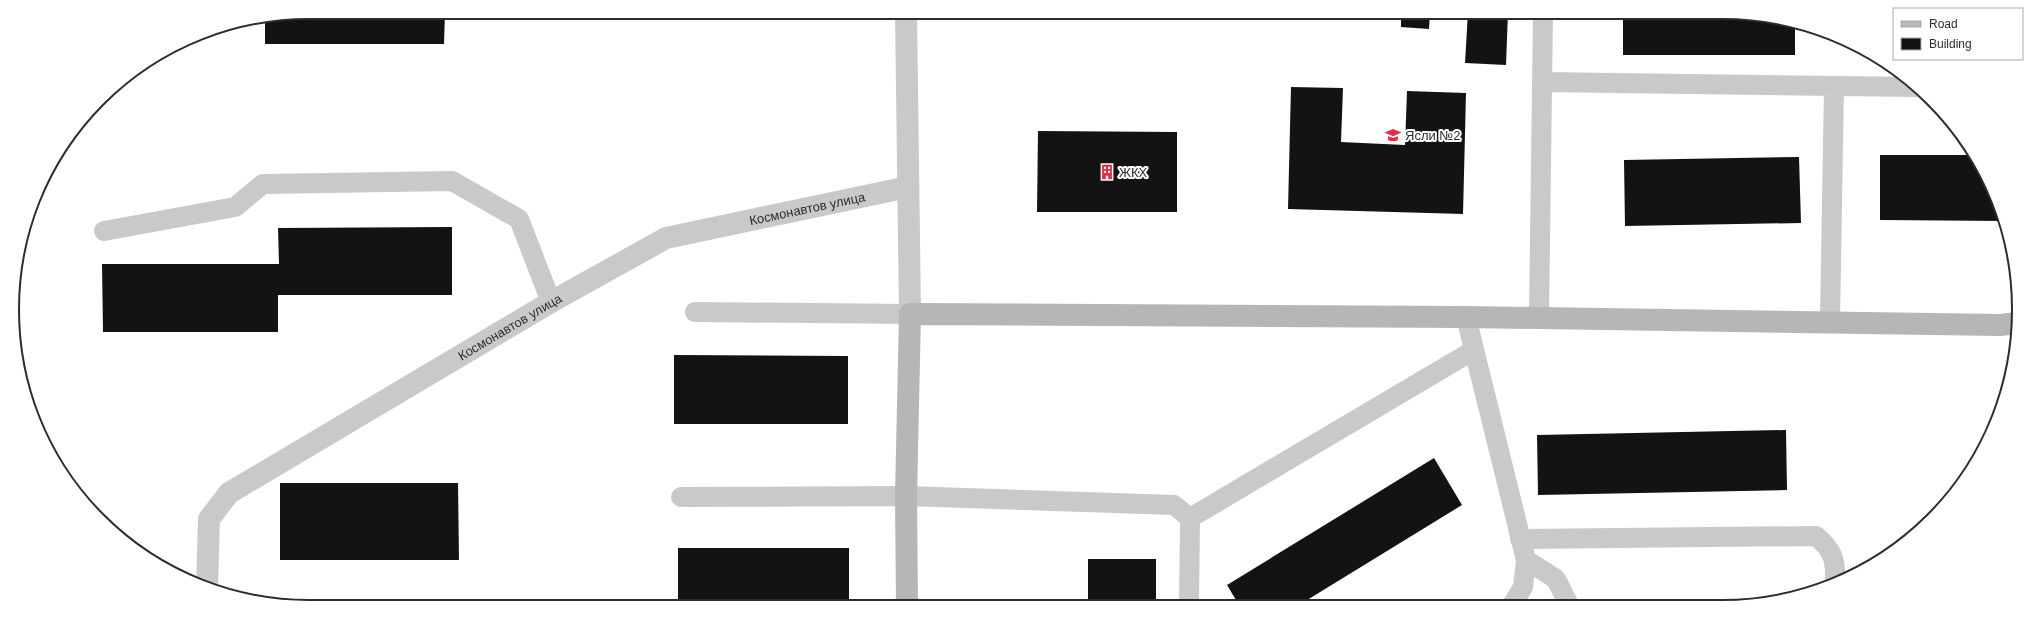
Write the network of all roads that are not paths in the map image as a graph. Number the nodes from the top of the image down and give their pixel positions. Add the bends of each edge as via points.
1 (906, 19) edge
2 (1543, 19) edge
3 (1542, 82) junction
4 (1834, 86) junction
5 (1908, 87) edge
6 (908, 187) junction
7 (104, 231) dead end
8 (551, 302) junction
9 (695, 312) dead end
10 (910, 314) junction
11 (1466, 318) junction
12 (1538, 318) junction
13 (1830, 321) junction
14 (2011, 324) edge
15 (1474, 350) junction
16 (906, 496) junction
17 (681, 497) dead end
18 (1190, 518) junction
19 (1520, 539) junction
20 (1526, 560) junction
21 (1835, 577) edge
22 (207, 582) edge
23 (907, 600) edge
24 (1189, 600) edge
25 (1515, 600) edge
26 (1566, 600) edge

1 - 6 street
2 - 3 lane
3 - 4 lane
3 - 12 lane
4 - 5 lane
4 - 13 lane
6 - 8 street, Космонавтов улица via 666,238
6 - 10 street
7 - 8 lane via 235,207 263,184 452,181 519,219
8 - 22 street, Космонавтов улица via 229,493 209,519
9 - 10 lane
10 - 11 street
10 - 16 street
11 - 12 street
11 - 15 lane
12 - 13 street
13 - 14 street
15 - 18 lane
15 - 19 lane
16 - 17 lane
16 - 18 lane via 1174,504
16 - 23 street
18 - 24 lane
19 - 20 lane
19 - 21 lane via 1816,536 1828,546 1836,565
20 - 25 lane via 1523,587
20 - 26 lane via 1556,579

